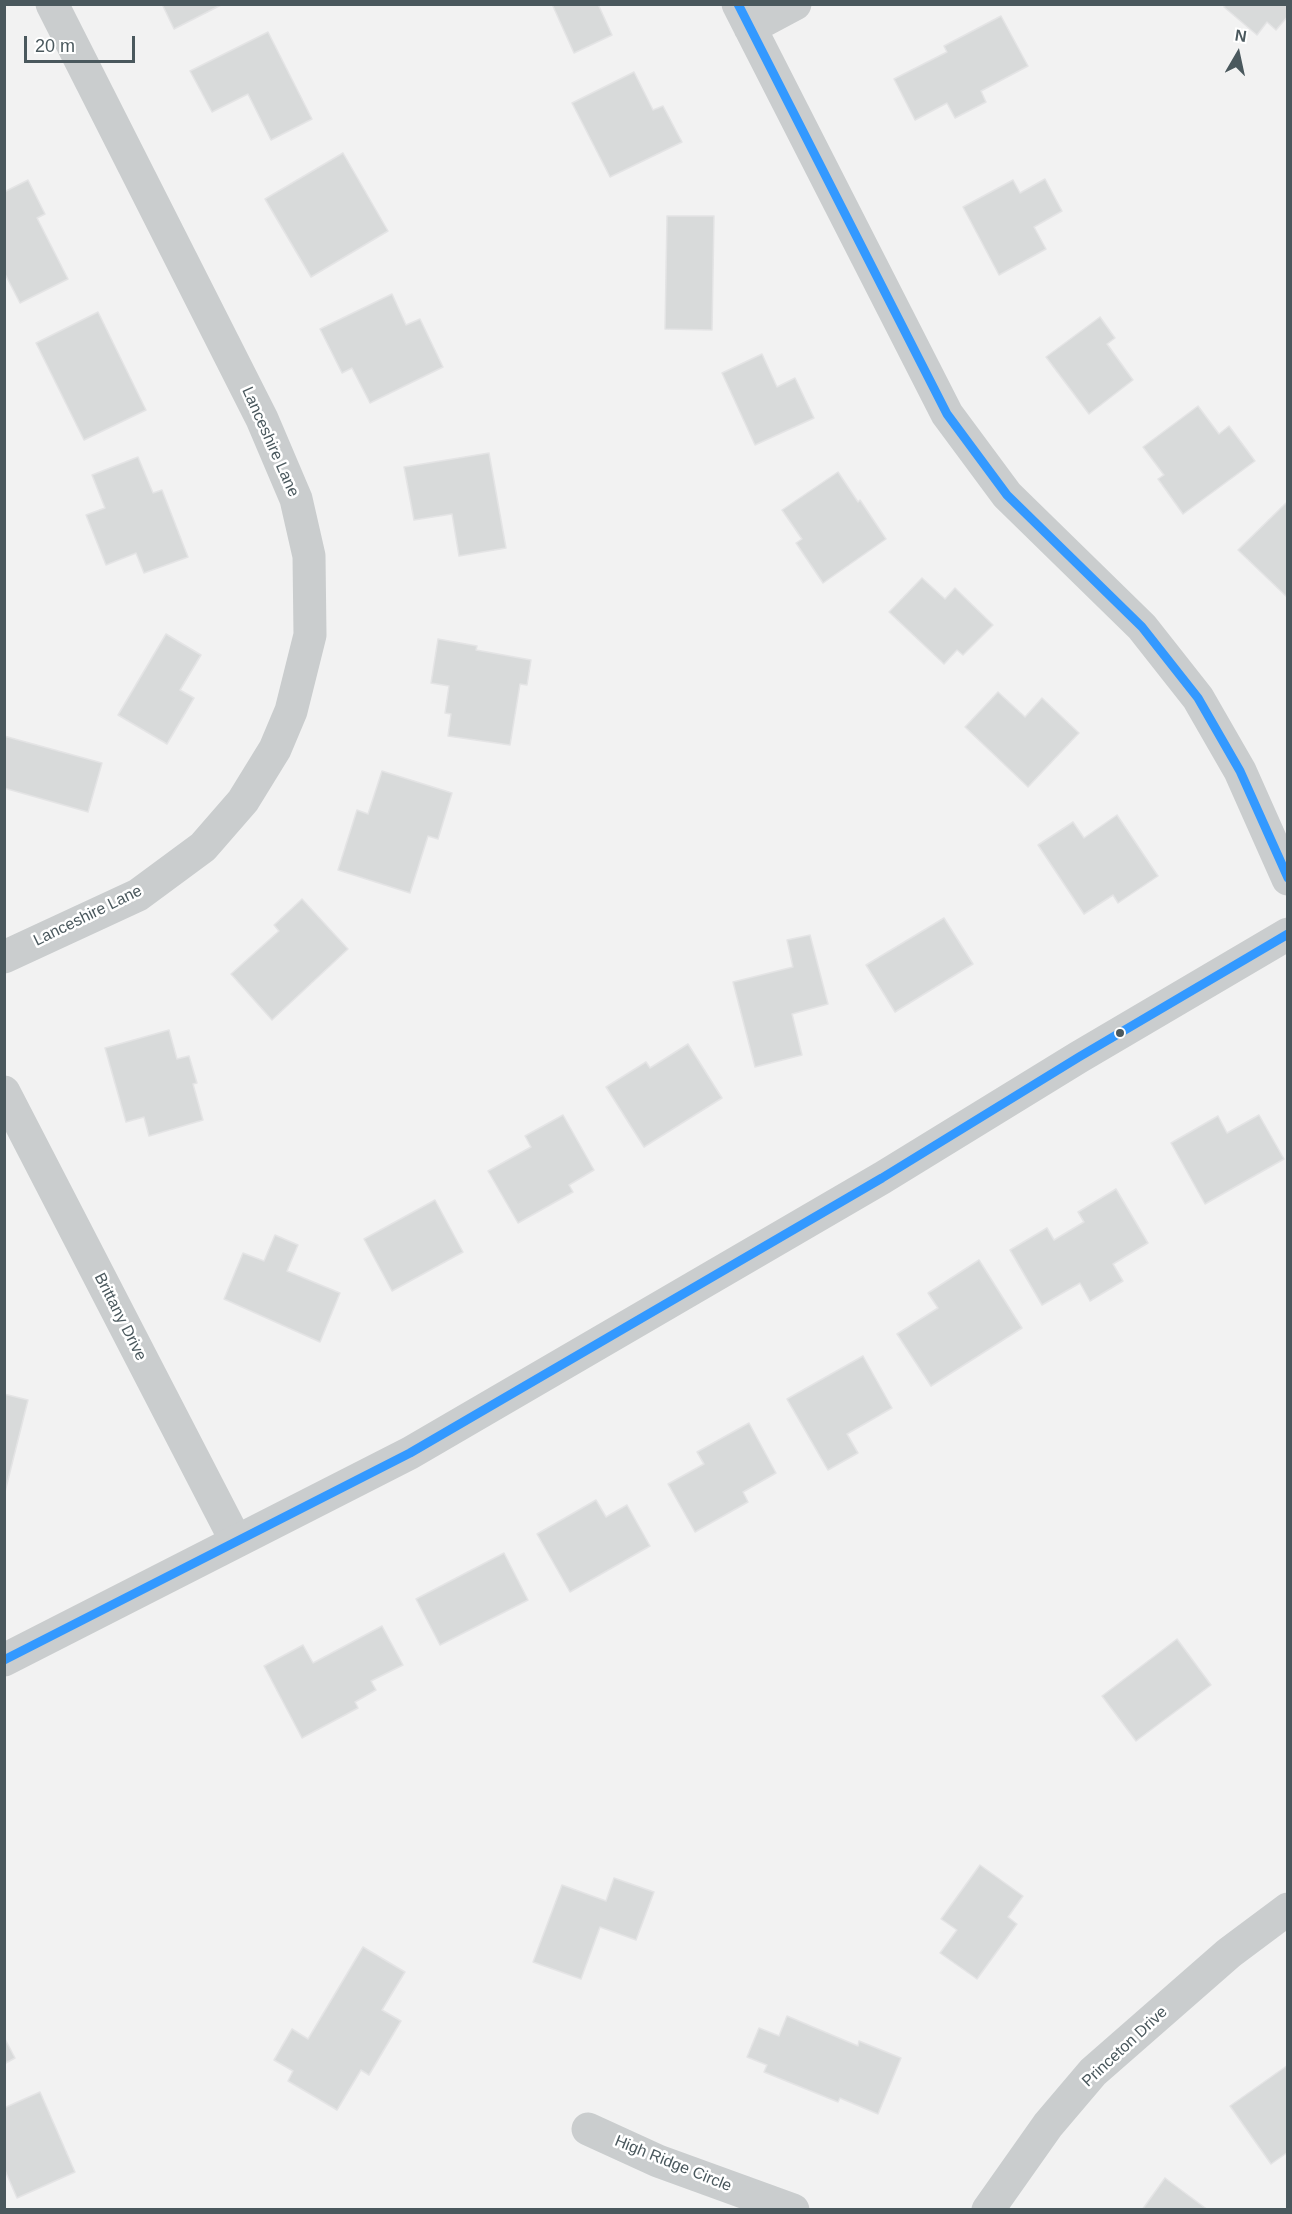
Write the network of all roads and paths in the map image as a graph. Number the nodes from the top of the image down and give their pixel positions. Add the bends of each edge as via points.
1 (52, 4) edge
2 (795, 4) edge
3 (744, 16) edge
4 (1287, 879) edge
5 (1287, 934) edge
6 (4, 957) edge
7 (4, 1092) edge
8 (236, 1541) junction
9 (4, 1660) edge
10 (1287, 1909) edge
11 (588, 2129) dead end
12 (793, 2210) edge
13 (988, 2210) edge

1 - 6 street, Lanceshire Lane via 262,419 297,499 309,556 310,635 291,711 275,749 243,801 203,847 138,895
2 - 3 street
3 - 4 street via 947,414 1007,495 1142,627 1198,698 1239,771
5 - 8 street via 882,1178 410,1453
7 - 8 street, Brittany Drive
8 - 9 street
10 - 13 street, Princeton Drive via 1229,1953 1093,2072 1048,2125
11 - 12 street, High Ridge Circle via 658,2161

